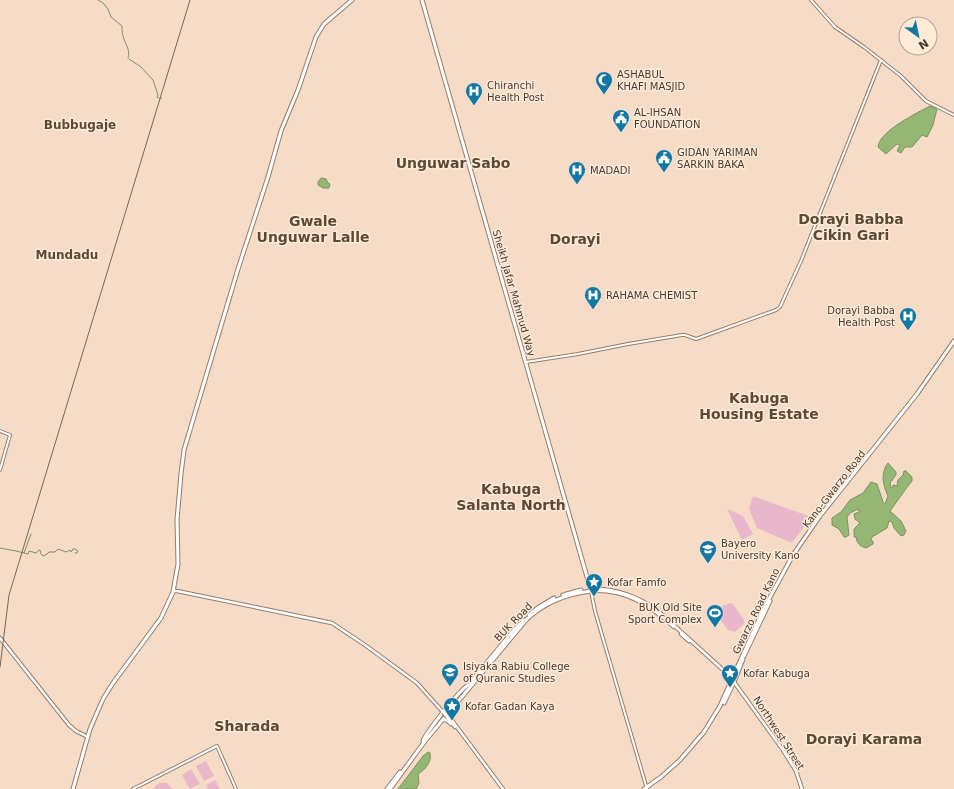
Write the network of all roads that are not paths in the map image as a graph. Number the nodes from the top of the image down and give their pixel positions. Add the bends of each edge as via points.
1 (350, 0) edge
2 (811, 0) edge
3 (422, 1) edge
4 (880, 60) junction
5 (954, 115) edge
6 (954, 340) edge
7 (954, 344) edge
8 (947, 352) junction
9 (526, 362) junction
10 (0, 431) edge
11 (0, 470) edge
12 (173, 590) junction
13 (590, 590) junction
14 (0, 638) edge
15 (690, 641) junction
16 (742, 659) junction
17 (728, 674) joint
18 (731, 678) junction
19 (734, 683) junction
20 (470, 685) junction
21 (724, 703) junction
22 (719, 706) junction
23 (443, 711) junction
24 (448, 715) junction
25 (444, 720) junction
26 (453, 723) junction
27 (88, 737) junction
28 (424, 741) junction
29 (72, 789) edge
30 (133, 789) edge
31 (235, 789) edge
32 (388, 789) edge
33 (502, 789) edge
34 (646, 789) edge
35 (802, 789) edge

1 - 12 main road via 324,24 316,37 279,135 239,266 184,450 177,520 178,560
2 - 4 street via 835,27
3 - 9 main road, Sheikh Jafar Mahmud Way
3 - 13 main road, Sheikh Jafar Mahmud Way
4 - 5 street via 926,101
4 - 9 street via 795,277 780,307 696,339 685,335
6 - 8 main road
7 - 8 main road, Kano-Gwarzo Road
8 - 16 main road, Kano-Gwarzo Road via 894,426 811,530 784,572
9 - 13 main road, Sheikh Jafar Mahmud Way
10 - 11 street via 10,435
12 - 23 main road via 338,624 418,682
12 - 27 main road via 159,620 107,692
13 - 15 main road, BUK Road via 618,591 643,601 657,610
13 - 20 main road, BUK Road via 560,598 534,613
13 - 34 street
14 - 27 main road via 68,725
15 - 17 main road, BUK Road
15 - 18 main road, BUK Road
16 - 18 main road via 738,661
16 - 19 main road
16 - 21 main road, Kano-Gwarzo Road
16 - 22 main road, Gwarzo Road Kano
17 - 18 main road
18 - 19 main road, BUK Road, bridge
18 - 22 main road
19 - 21 main road
19 - 35 main road, Northwest Street via 786,755 800,780
20 - 23 main road
20 - 24 main road
20 - 28 main road, BUK Road
21 - 34 main road, Kano-Gwarzo Road via 697,745 673,769
22 - 34 main road, Gwarzo Road Kano via 693,746
23 - 24 main road, bridge
23 - 28 main road
24 - 25 main road
24 - 26 main road
25 - 26 main road
25 - 28 main road
26 - 33 main road
27 - 29 main road
28 - 32 main road, BUK Road
30 - 31 street via 217,747

